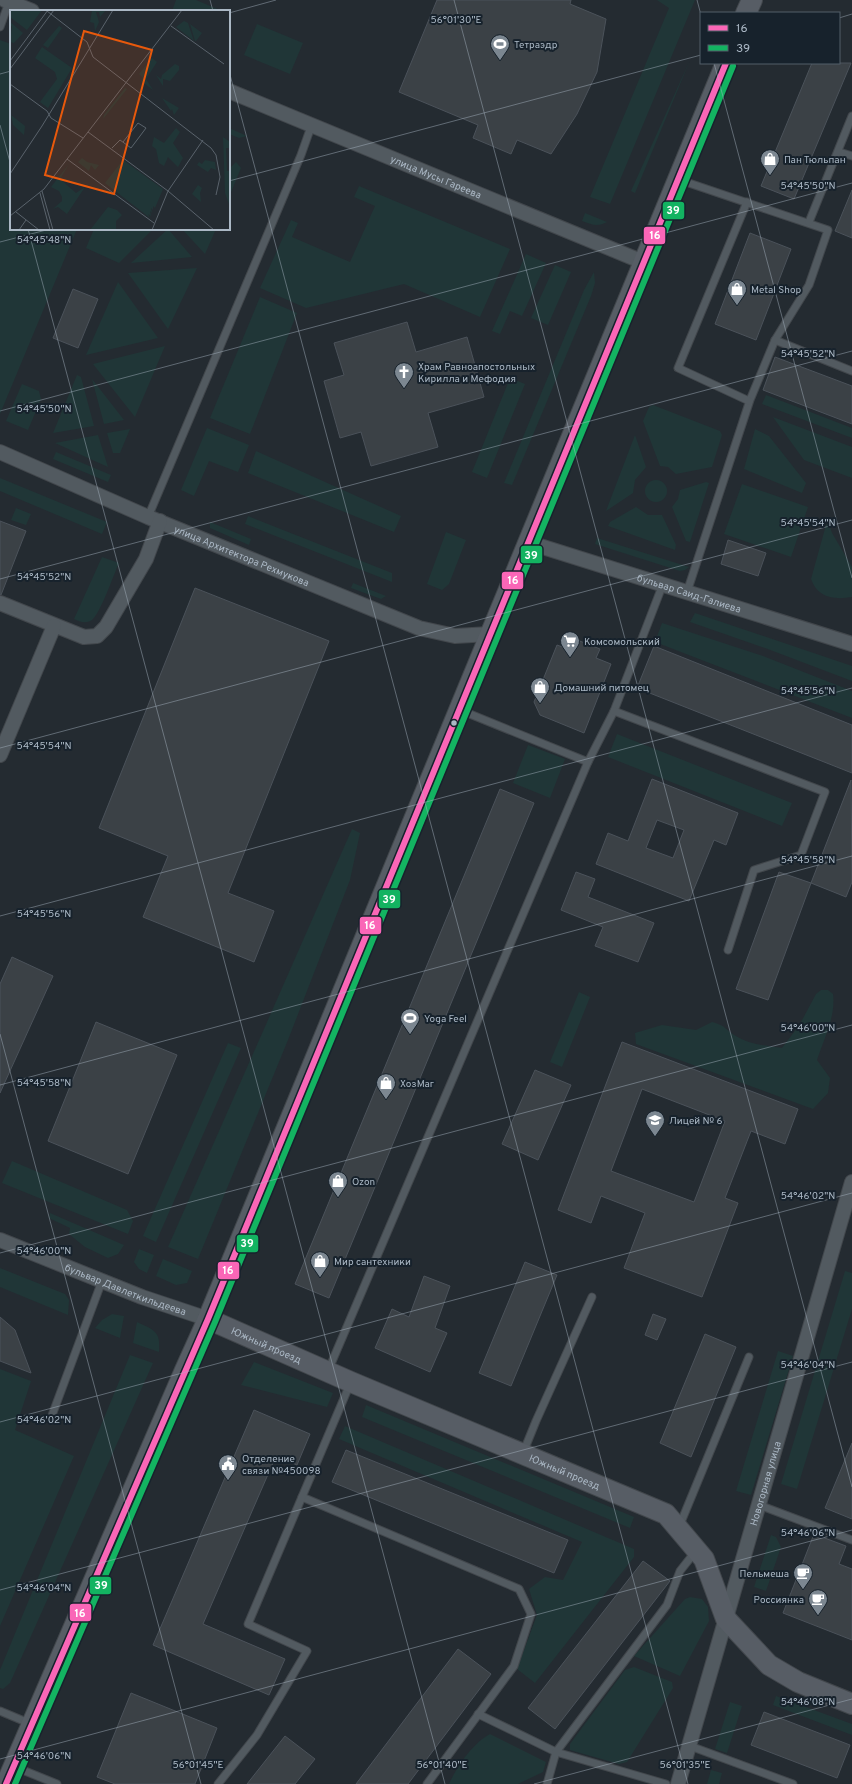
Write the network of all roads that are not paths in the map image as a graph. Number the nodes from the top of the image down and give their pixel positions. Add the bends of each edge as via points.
1 (752, 0) edge
2 (7, 1) edge
3 (30, 10) edge
4 (746, 12) edge
5 (0, 27) edge
6 (726, 64) edge
7 (230, 91) edge
8 (852, 116) edge
9 (312, 124) junction
10 (839, 152) junction
11 (852, 156) edge
12 (677, 179) junction
13 (746, 202) junction
14 (809, 222) junction
15 (643, 262) junction
16 (775, 340) junction
17 (852, 371) edge
18 (749, 401) junction
19 (0, 452) edge
20 (154, 519) junction
21 (527, 542) junction
22 (663, 584) junction
23 (687, 592) junction
24 (0, 604) edge
25 (54, 626) junction
26 (490, 634) junction
27 (852, 644) edge
28 (459, 710) junction
29 (614, 711) junction
30 (0, 755) edge
31 (588, 762) junction
32 (728, 950) dead end
33 (852, 1182) edge
34 (0, 1240) edge
35 (102, 1281) junction
36 (592, 1297) dead end
37 (208, 1319) junction
38 (749, 1357) dead end
39 (327, 1372) junction
40 (351, 1382) junction
41 (51, 1418) dead end
42 (523, 1454) junction
43 (302, 1497) junction
44 (759, 1505) junction
45 (678, 1528) junction
46 (852, 1540) edge
47 (696, 1550) junction
48 (726, 1618) junction
49 (852, 1704) edge
50 (0, 1711) edge
51 (478, 1714) junction
52 (32, 1724) junction
53 (690, 1746) junction
54 (556, 1752) junction
55 (10, 1775) edge
56 (57, 1784) edge
57 (218, 1784) edge
58 (427, 1784) edge
59 (547, 1784) edge
60 (666, 1784) edge
61 (678, 1784) edge
62 (793, 1784) edge

1 - 4 main road
2 - 3 street
2 - 5 lane
6 - 12 main road
7 - 9 street, улица Мусы Гареева
8 - 10 lane
9 - 15 street, улица Мусы Гареева
9 - 20 lane
10 - 11 lane
10 - 14 lane
12 - 13 lane
12 - 15 main road
13 - 14 lane
13 - 18 lane via 678,368
14 - 16 lane via 828,230 809,285
15 - 21 main road
16 - 17 lane
16 - 18 lane
18 - 23 lane
19 - 20 street, улица Архитектора Рехмукова
20 - 25 street via 146,559 106,627 97,636 84,637
20 - 26 street, улица Архитектора Рехмукова via 419,628 455,636
21 - 22 street, бульвар Саид-Галиева
21 - 26 main road
22 - 23 street, бульвар Саид-Галиева
22 - 29 lane
23 - 27 street, бульвар Саид-Галиева
24 - 25 street
25 - 30 street
26 - 28 main road
28 - 31 lane
28 - 37 main road
29 - 31 lane
29 - 32 lane via 825,792 802,855 754,870
31 - 39 lane
33 - 44 street, Новогорная улица
34 - 35 street, бульвар Давлеткильдеева
35 - 37 street, бульвар Давлеткильдеева
35 - 41 lane
36 - 42 lane
37 - 39 main road, Южный проезд
37 - 52 main road
38 - 45 lane
39 - 40 main road, Южный проезд
40 - 42 main road, Южный проезд
40 - 43 lane
42 - 45 main road, Южный проезд via 666,1514
43 - 51 lane via 519,1589 531,1614 514,1666
43 - 57 lane via 248,1624 306,1651 257,1734
44 - 46 lane
44 - 48 street, Новогорная улица
45 - 47 main road, Южный проезд
47 - 48 main road, Южный проезд via 704,1559
47 - 54 lane via 680,1571 667,1605
48 - 49 main road, Южный проезд via 770,1665 782,1674
48 - 53 street, Новогорная улица
50 - 52 lane
51 - 54 lane
51 - 58 lane
52 - 55 main road
53 - 61 street, Новогорная улица
53 - 62 lane
54 - 59 lane
54 - 60 lane
55 - 56 lane

